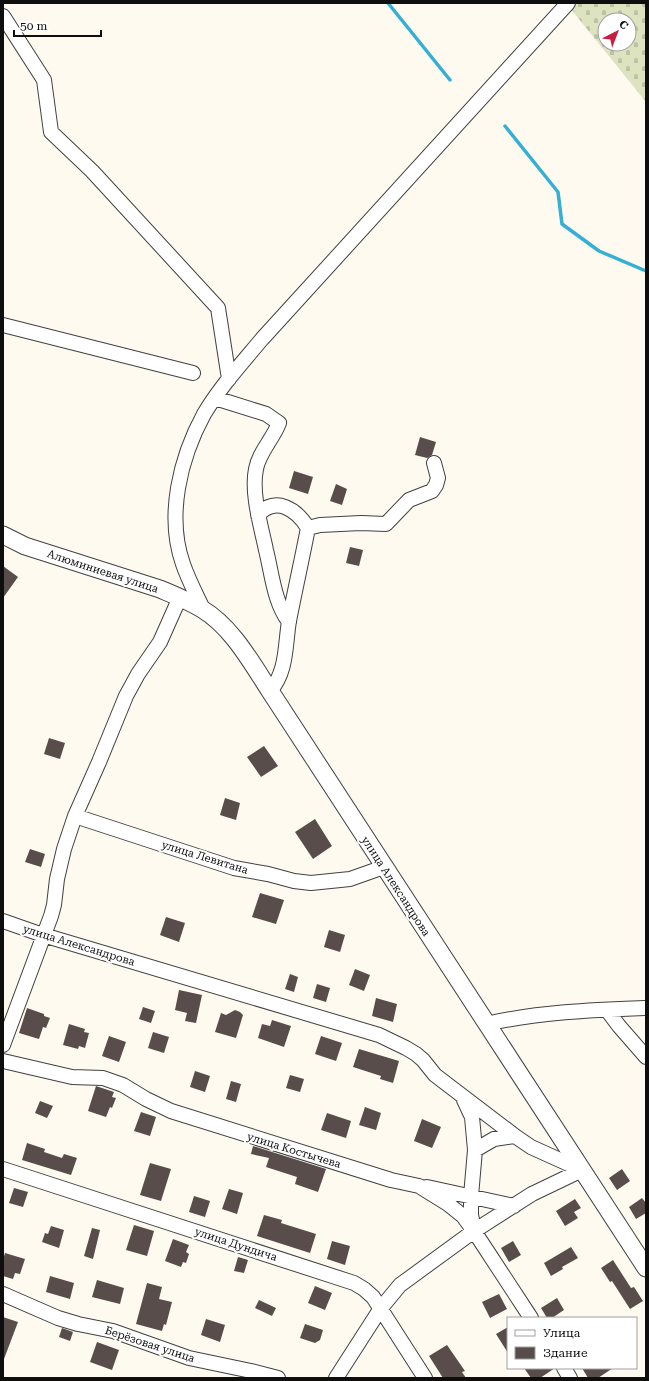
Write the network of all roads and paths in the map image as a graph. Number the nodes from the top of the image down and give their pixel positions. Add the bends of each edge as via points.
1 (568, 3) edge
2 (3, 16) edge
3 (3, 325) edge
4 (193, 372) dead end
5 (229, 379) junction
6 (215, 398) junction
7 (434, 463) dead end
8 (258, 515) junction
9 (308, 528) junction
10 (3, 535) edge
11 (180, 597) junction
12 (203, 609) junction
13 (289, 622) junction
14 (270, 691) junction
15 (75, 816) junction
16 (384, 867) junction
17 (3, 921) edge
18 (44, 935) junction
19 (646, 1008) edge
20 (607, 1010) junction
21 (486, 1024) junction
22 (3, 1045) edge
23 (646, 1057) edge
24 (3, 1061) edge
25 (462, 1097) junction
26 (515, 1136) junction
27 (475, 1150) junction
28 (3, 1169) edge
29 (582, 1170) junction
30 (419, 1186) junction
31 (471, 1196) junction
32 (514, 1206) junction
33 (474, 1231) junction
34 (646, 1268) edge
35 (3, 1294) edge
36 (380, 1308) junction
37 (530, 1317) edge
38 (565, 1369) edge
39 (278, 1378) edge
40 (336, 1378) edge
41 (425, 1378) edge
42 (570, 1378) edge

1 - 5 street
2 - 5 street via 44,80 51,132 92,171 218,308
3 - 4 street
5 - 6 street
6 - 8 street via 266,414 279,423 255,469
6 - 12 street via 190,442 176,499 175,528 178,546
7 - 9 street via 438,478 432,491 409,500 386,524 320,525
8 - 9 street via 270,506 280,505 292,510
8 - 13 street via 276,594
9 - 13 street
10 - 11 street, Алюминиевая улица via 25,546
11 - 12 street, Алюминиевая улица
11 - 15 street via 160,642 126,696
12 - 14 street, улица Александрова via 223,626 239,645
13 - 14 street via 283,667
14 - 16 street, улица Александрова
15 - 16 street, улица Левитана via 234,868 294,881 311,883 350,879
15 - 18 street via 64,849 54,905
16 - 21 street, улица Александрова
17 - 18 street, улица Александрова
18 - 22 street
18 - 25 street, улица Александрова via 379,1036 416,1054 435,1075
19 - 20 street
20 - 21 street via 521,1017
20 - 23 street
21 - 29 street, улица Александрова
24 - 30 street, улица Костычева via 72,1077 103,1078 123,1085 171,1111 391,1180
25 - 26 street, улица Александрова
25 - 27 street via 472,1117
26 - 27 street via 494,1139
26 - 29 street, улица Александрова via 531,1147
27 - 31 street
28 - 36 street, улица Дундича via 348,1280 364,1289
29 - 32 street via 532,1194
29 - 34 street, улица Александрова
30 - 31 street
30 - 33 street, улица Костычева via 463,1216
31 - 32 street
31 - 33 street
32 - 33 street
33 - 36 street via 400,1285
33 - 37 street, улица Костычева
35 - 39 street, Берёзовая улица via 58,1318 113,1331 189,1358
36 - 40 street
36 - 41 street, улица Дундича
38 - 42 street

